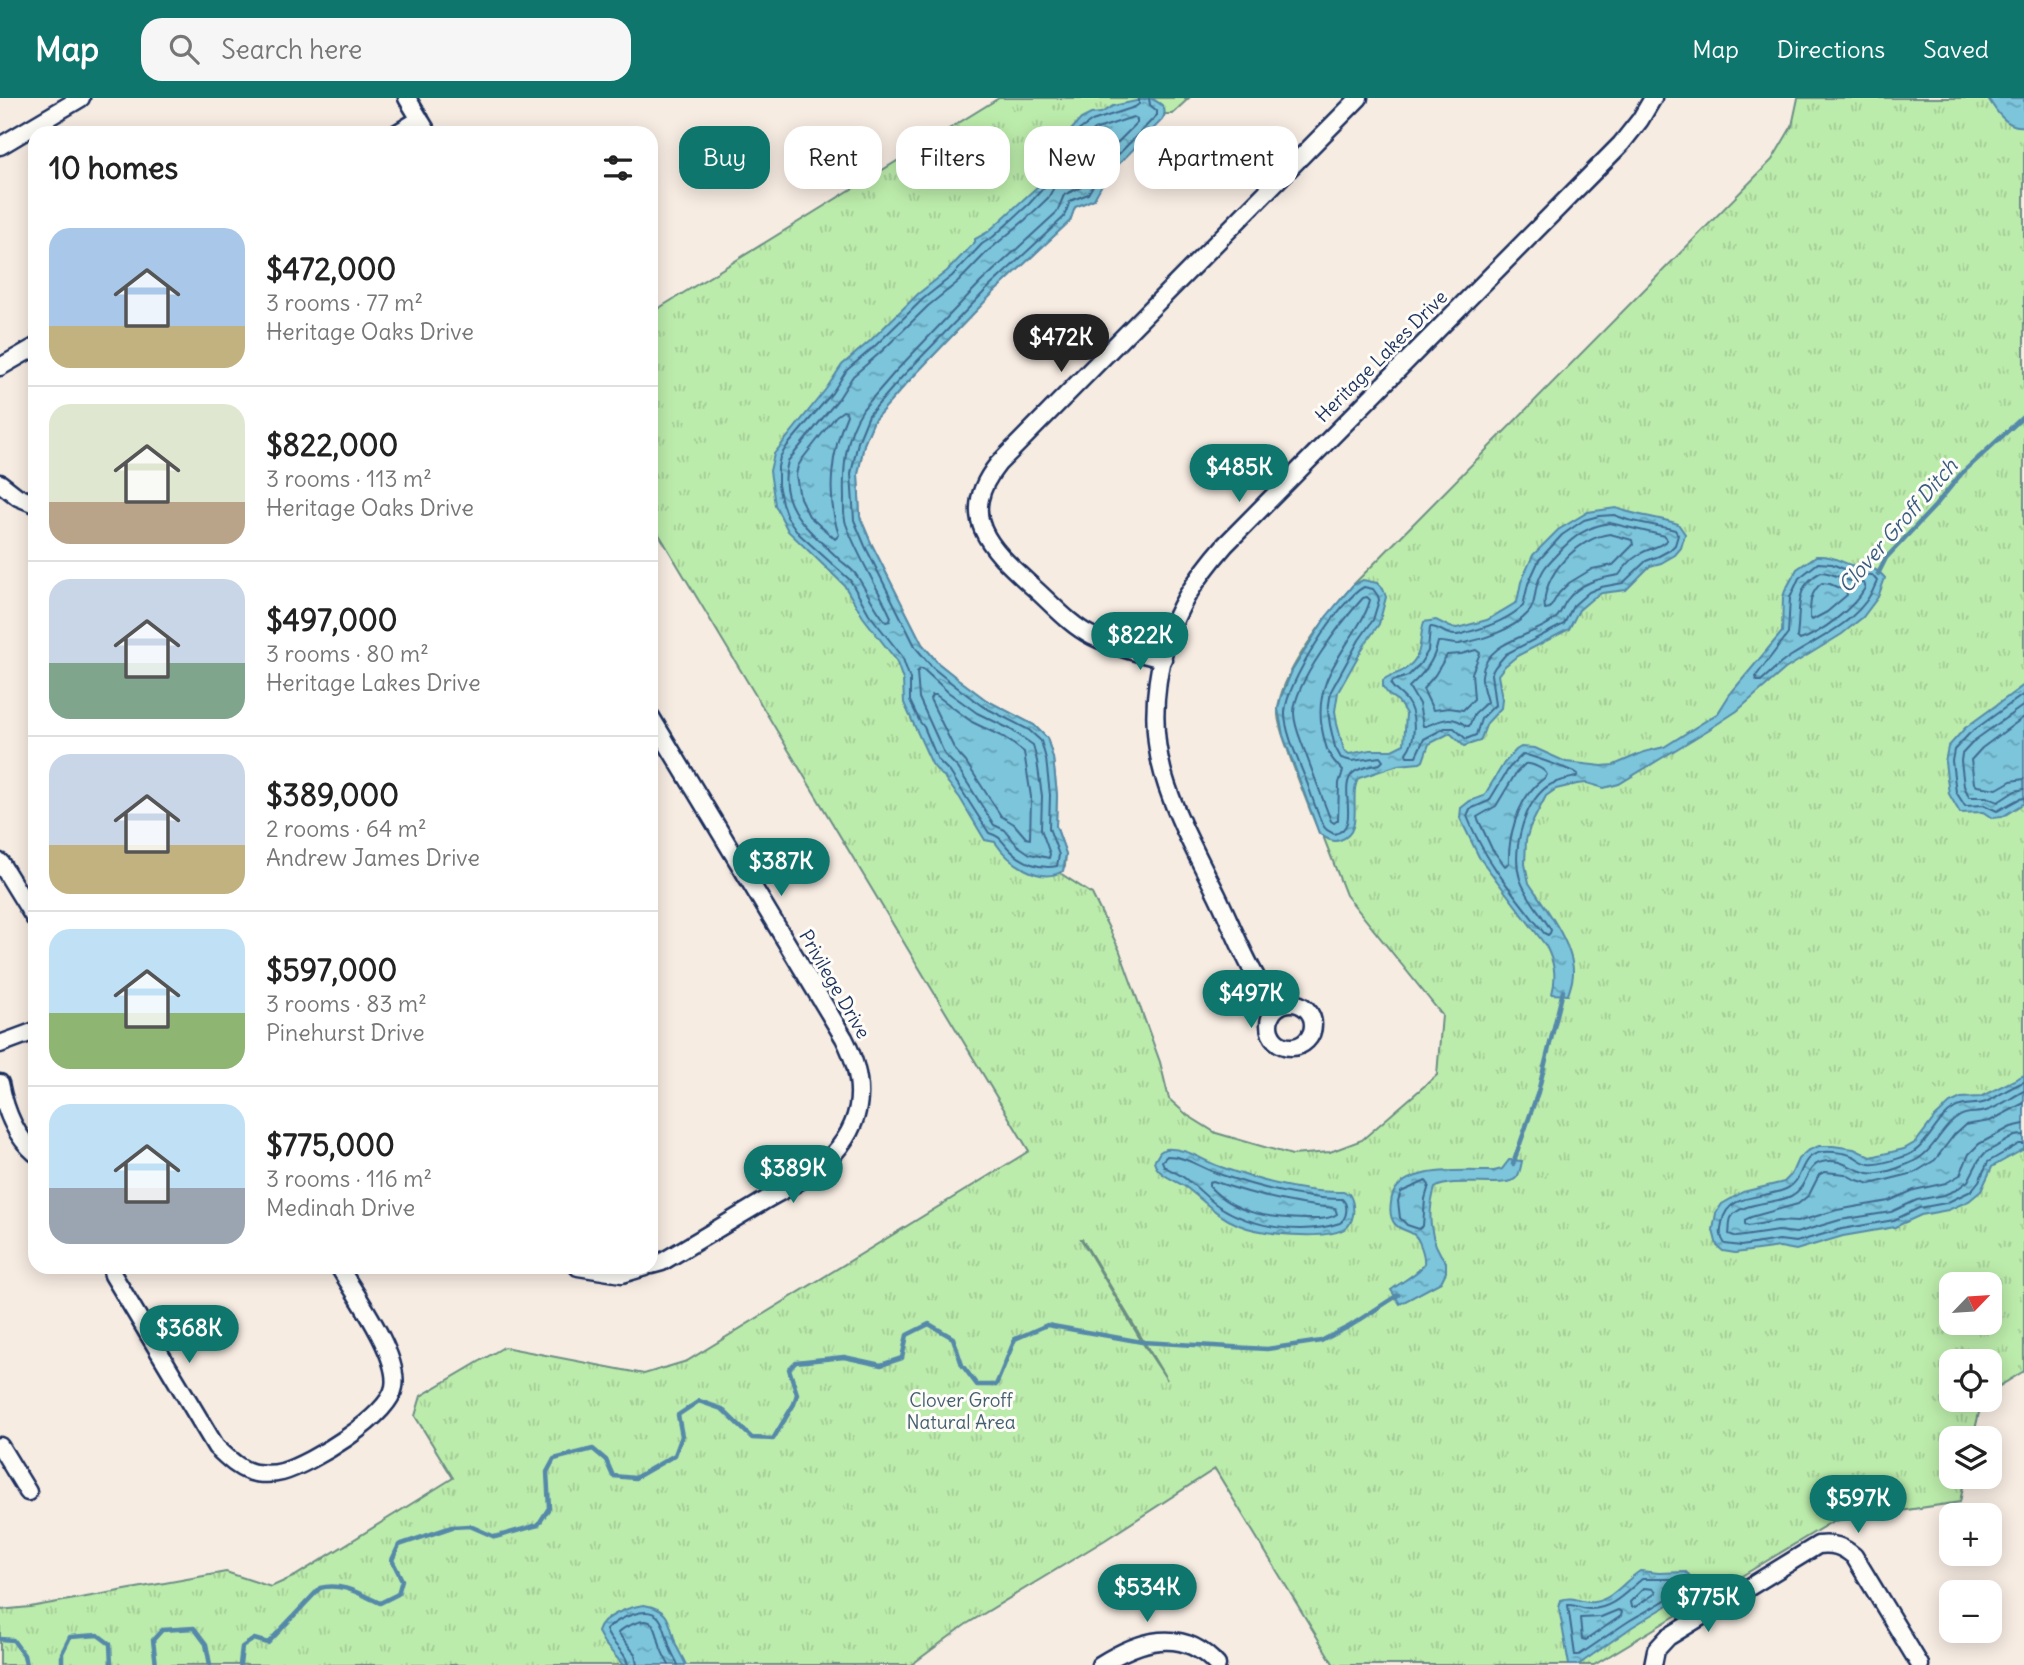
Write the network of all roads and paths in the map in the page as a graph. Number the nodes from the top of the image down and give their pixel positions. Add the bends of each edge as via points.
1 (81, 98) edge
2 (407, 98) edge
3 (1359, 98) edge
4 (1653, 98) edge
5 (34, 126) edge
6 (424, 126) edge
7 (28, 129) edge
8 (0, 146) edge
9 (28, 351) edge
10 (0, 368) edge
11 (0, 482) edge
12 (28, 501) edge
13 (1163, 659) junction
14 (658, 729) edge
15 (0, 862) edge
16 (28, 908) edge
17 (1277, 1008) dead end
18 (28, 1034) edge
19 (0, 1044) edge
20 (0, 1083) edge
21 (28, 1146) edge
22 (658, 1263) edge
23 (113, 1274) edge
24 (343, 1274) edge
25 (0, 1446) edge
26 (28, 1492) dead end
27 (1100, 1665) edge
28 (1217, 1665) edge
29 (1653, 1665) edge
30 (1920, 1665) edge

1 - 5 street
2 - 6 street
3 - 13 street via 998,464 981,494 981,527 989,542 1060,612 1090,635
4 - 13 street, Heritage Lakes Drive via 1613,151 1225,545 1185,599
7 - 8 street
9 - 10 street
11 - 12 street
13 - 17 street, Heritage Lakes Drive via 1156,718 1168,790 1254,971
14 - 22 street, Privilege Drive via 844,1038 855,1059 860,1098 847,1138 818,1169
15 - 16 street
18 - 19 street
20 - 21 street via 11,1122
23 - 24 street via 216,1447 233,1463 254,1473 279,1473 304,1463 366,1424 387,1404 394,1387 393,1366
25 - 26 street
27 - 28 street via 1140,1644 1161,1639 1199,1650
29 - 30 street via 1656,1650 1668,1637 1818,1545 1833,1544 1854,1556

